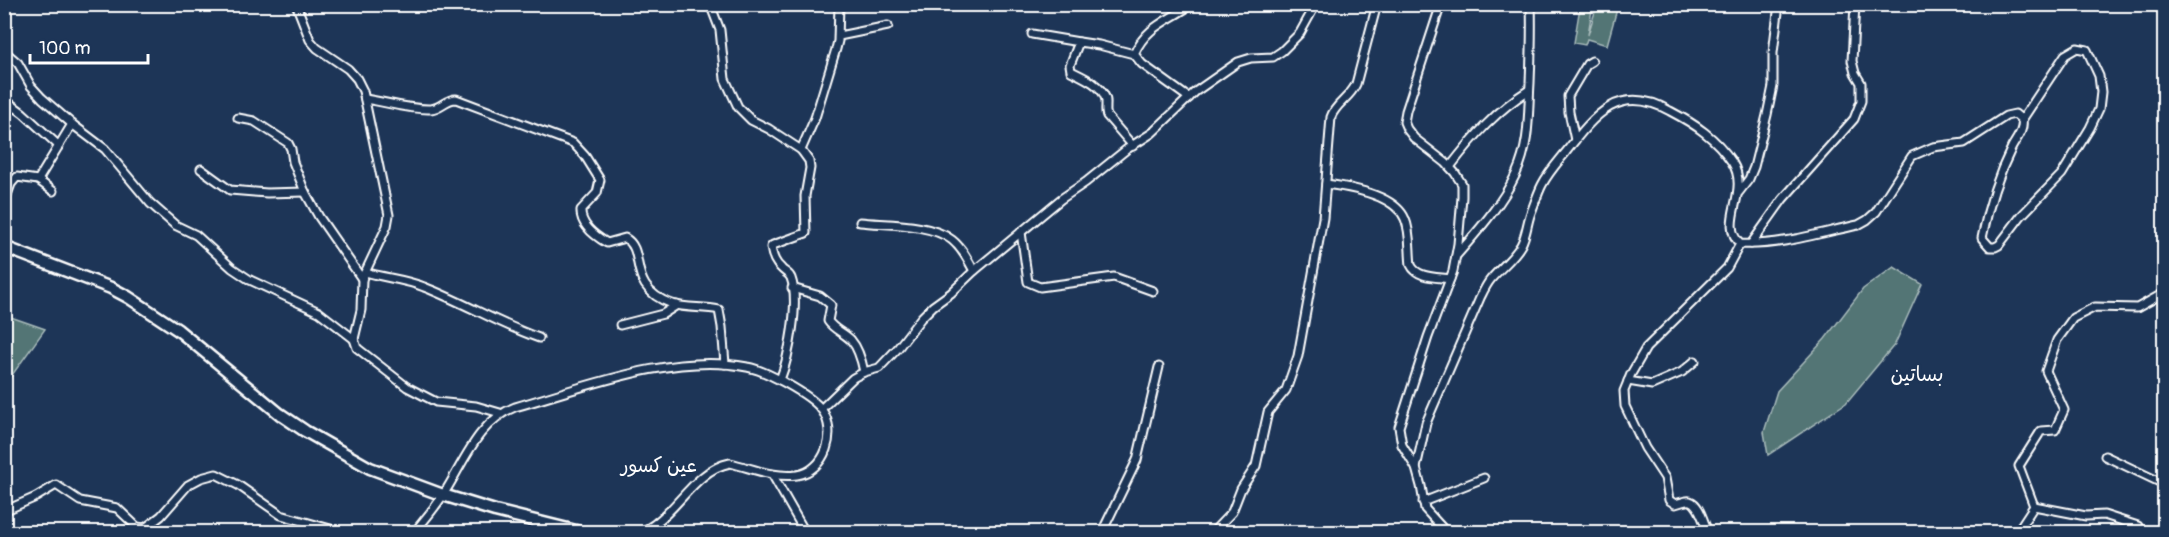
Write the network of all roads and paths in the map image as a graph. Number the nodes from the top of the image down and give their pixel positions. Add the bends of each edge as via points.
1 (297, 4) edge
2 (839, 4) edge
3 (1192, 4) edge
4 (1316, 4) edge
5 (1377, 4) edge
6 (1441, 4) edge
7 (1530, 4) edge
8 (1779, 4) edge
9 (1855, 4) edge
10 (661, 5) edge
11 (710, 5) edge
12 (888, 26) dead end
13 (1032, 34) dead end
14 (839, 36) junction
15 (1079, 42) junction
16 (4, 51) edge
17 (1134, 54) junction
18 (1592, 61) dead end
19 (1529, 90) junction
20 (1189, 98) junction
21 (4, 99) edge
22 (365, 99) junction
23 (238, 118) dead end
24 (2022, 120) junction
25 (72, 124) junction
26 (1575, 140) junction
27 (59, 146) junction
28 (1133, 146) junction
29 (801, 150) junction
30 (1450, 167) junction
31 (201, 169) dead end
32 (38, 180) junction
33 (1326, 184) junction
34 (53, 191) dead end
35 (305, 192) junction
36 (1739, 192) junction
37 (4, 203) edge
38 (860, 222) dead end
39 (1021, 231) junction
40 (1740, 244) junction
41 (1751, 244) junction
42 (4, 247) edge
43 (1456, 257) junction
44 (974, 271) junction
45 (364, 275) junction
46 (1450, 279) junction
47 (792, 288) junction
48 (1153, 291) dead end
49 (2164, 293) edge
50 (677, 305) junction
51 (620, 325) dead end
52 (538, 338) dead end
53 (354, 339) junction
54 (1695, 361) dead end
55 (725, 364) junction
56 (1159, 367) dead end
57 (864, 372) junction
58 (780, 380) junction
59 (1628, 381) junction
60 (821, 409) junction
61 (500, 413) junction
62 (2105, 456) dead end
63 (1416, 468) junction
64 (772, 474) junction
65 (1484, 478) dead end
66 (2164, 484) edge
67 (443, 495) junction
68 (1423, 502) junction
69 (2034, 506) junction
70 (4, 511) edge
71 (658, 521) junction
72 (2138, 526) dead end
73 (341, 532) edge
74 (415, 532) edge
75 (580, 532) edge
76 (642, 532) edge
77 (656, 532) edge
78 (805, 532) edge
79 (870, 532) edge
80 (878, 532) edge
81 (1104, 532) edge
82 (1213, 532) edge
83 (1446, 532) edge
84 (1708, 532) edge
85 (2017, 532) edge

1 - 22 street via 310,40 348,69
2 - 14 street
3 - 17 street via 1163,20
4 - 20 street via 1307,24 1282,51 1272,57 1238,62
5 - 33 street via 1356,84 1331,117
6 - 30 street via 1404,122 1414,138
7 - 19 street
8 - 36 street via 1767,115 1754,166
9 - 41 street via 1852,61 1861,83 1861,101 1854,119 1783,199
10 - 11 street
11 - 29 street via 720,30 725,79 738,107 751,120
12 - 14 street
13 - 15 street
14 - 29 street via 815,118
15 - 17 street
15 - 28 street via 1071,70 1100,90 1107,101 1107,116
16 - 25 street via 18,63 31,86
17 - 20 street
18 - 26 street via 1568,96
19 - 30 street via 1493,117
19 - 43 street via 1527,140 1517,173
20 - 28 street
21 - 27 street
22 - 45 street via 389,215
22 - 50 street via 434,109 456,99 573,143 600,180 597,193 581,210 583,221 607,243 625,238 630,241 647,289
23 - 35 street via 254,121 288,143
24 - 24 street via 1984,226 1982,238 1990,247 1999,244 2062,174 2090,129 2101,92 2099,76 2087,50 2077,48 2066,55
24 - 41 street via 2015,114 2006,116 1965,143 1933,147 1912,156 1876,212 1858,225
25 - 27 street
25 - 53 street via 105,149 150,203 176,225 196,235 232,268 319,312
26 - 36 street via 1607,106 1634,100 1655,103 1686,119 1719,144 1734,164
26 - 63 street via 1543,184 1515,255 1489,282 1480,298 1426,423
27 - 32 street
28 - 39 street
29 - 47 street via 810,168 805,196 806,233 771,248 778,266 789,275
30 - 43 street via 1462,184
31 - 35 street via 230,190
32 - 34 street
32 - 37 street via 17,177
33 - 46 street via 1350,187 1396,207 1406,221 1413,270
33 - 82 street via 1318,255 1292,377 1268,412 1254,470 1241,489 1233,512
35 - 45 street via 319,217
36 - 40 street via 1732,228
38 - 44 street via 941,234 963,252
39 - 44 street
39 - 48 street via 1028,282 1040,287 1114,277
40 - 41 street
40 - 59 street via 1727,268 1646,348
42 - 67 main road via 128,297 178,330 305,431 370,468
43 - 46 street
44 - 57 street via 921,318 885,362
45 - 52 street via 421,286
45 - 53 street
46 - 63 street via 1399,427 1402,445
47 - 57 street via 820,296 831,305 828,321 851,340
47 - 58 street via 790,345
49 - 69 street via 2137,308 2095,307 2073,318 2057,340 2046,371 2064,410 2055,430 2041,431 2019,466
50 - 51 street via 663,314
50 - 55 street via 719,310
53 - 61 street via 357,348 420,395 436,402
54 - 59 street via 1682,372 1652,385
55 - 58 street via 748,367
55 - 61 street via 650,370
56 - 81 street via 1137,460
57 - 60 street
58 - 60 street
59 - 84 street via 1625,406 1665,478 1669,500 1675,504 1692,501
60 - 64 street via 829,435 820,463 796,475
61 - 67 street via 478,436
62 - 66 street
63 - 68 street
64 - 71 street via 725,464 697,483
64 - 78 street
65 - 68 street
67 - 74 street
67 - 75 main road
68 - 83 street via 1425,510
69 - 72 street via 2086,516 2104,515
69 - 85 street
70 - 73 street via 56,485 80,501 117,508 137,527 145,528 188,485 216,474 281,515
71 - 76 street
71 - 77 street
79 - 80 street

